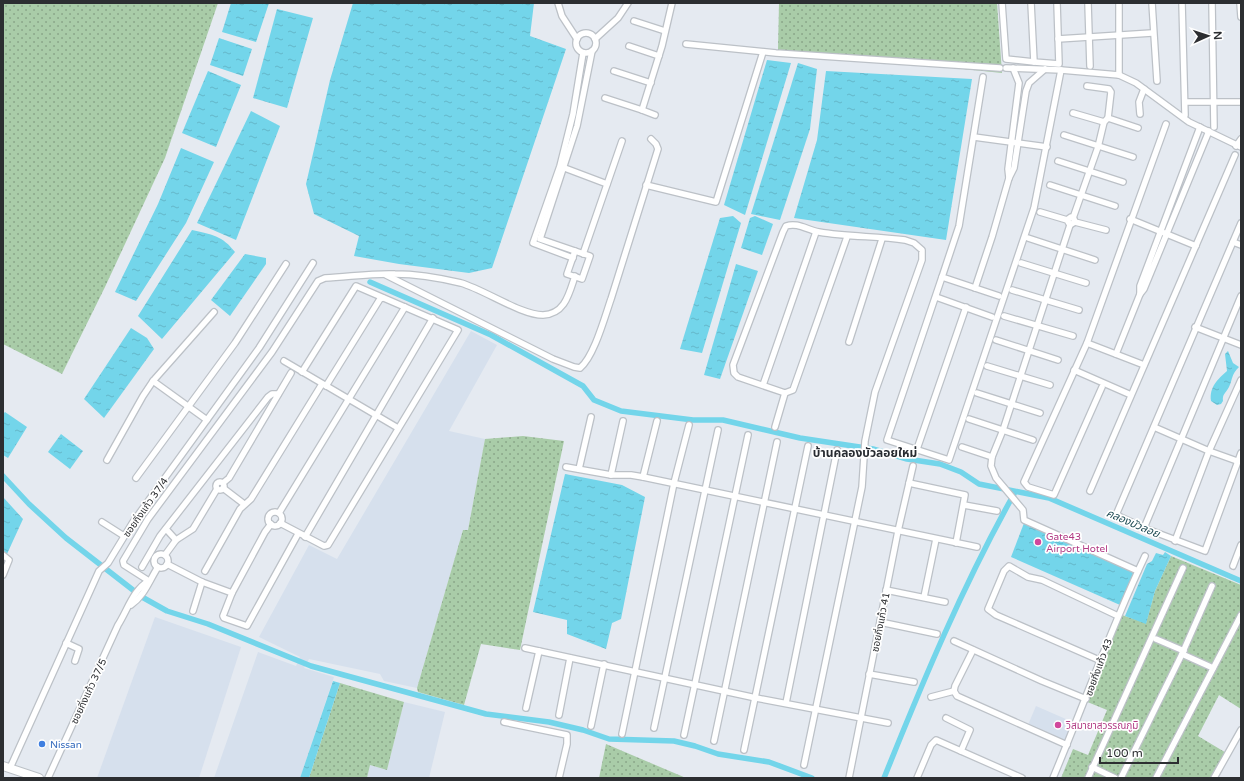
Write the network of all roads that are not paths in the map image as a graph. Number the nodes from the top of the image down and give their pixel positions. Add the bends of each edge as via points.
1 (558, 3) edge
2 (628, 3) edge
3 (671, 3) edge
4 (1002, 3) edge
5 (1031, 3) edge
6 (1057, 3) edge
7 (1088, 3) edge
8 (1119, 3) edge
9 (1152, 3) edge
10 (1182, 3) edge
11 (1212, 3) edge
12 (1240, 3) edge
13 (1241, 17) edge
14 (634, 21) dead end
15 (665, 31) junction
16 (1152, 33) junction
17 (1120, 34) junction
18 (1089, 36) junction
19 (577, 39) junction
20 (595, 39) junction
21 (1058, 39) junction
22 (686, 44) dead end
23 (629, 46) dead end
24 (592, 51) junction
25 (583, 52) junction
26 (763, 52) junction
27 (659, 56) junction
28 (1034, 62) junction
29 (1090, 66) dead end
30 (1013, 68) junction
31 (1045, 69) junction
32 (1061, 70) junction
33 (614, 71) dead end
34 (1119, 75) junction
35 (983, 77) dead end
36 (1157, 81) dead end
37 (651, 83) junction
38 (1087, 86) dead end
39 (1144, 89) junction
40 (605, 98) dead end
41 (1185, 102) junction
42 (1214, 102) junction
43 (1241, 102) edge
44 (642, 110) junction
45 (1073, 113) dead end
46 (1140, 114) dead end
47 (655, 115) dead end
48 (1185, 115) dead end
49 (1106, 120) junction
50 (1166, 124) dead end
51 (1200, 127) junction
52 (1214, 127) dead end
53 (1138, 128) dead end
54 (1209, 131) junction
55 (1064, 135) dead end
56 (974, 137) junction
57 (651, 139) dead end
58 (1241, 139) edge
59 (622, 141) dead end
60 (1012, 141) junction
61 (1019, 142) junction
62 (1239, 146) edge
63 (1047, 147) junction
64 (1098, 147) junction
65 (1235, 154) dead end
66 (1132, 157) dead end
67 (1058, 161) dead end
68 (562, 167) junction
69 (1090, 171) junction
70 (1009, 178) junction
71 (1123, 182) dead end
72 (607, 184) junction
73 (646, 185) junction
74 (1050, 185) dead end
75 (1080, 195) junction
76 (1115, 206) dead end
77 (1040, 212) dead end
78 (1130, 219) junction
79 (1071, 221) junction
80 (1241, 223) edge
81 (1106, 230) dead end
82 (1159, 231) junction
83 (816, 232) junction
84 (1167, 234) junction
85 (539, 235) junction
86 (847, 237) junction
87 (1028, 238) dead end
88 (882, 239) junction
89 (1233, 242) junction
90 (1241, 245) edge
91 (1196, 246) junction
92 (1062, 250) junction
93 (575, 251) junction
94 (583, 254) junction
95 (573, 258) junction
96 (1095, 260) dead end
97 (313, 263) dead end
98 (1021, 263) dead end
99 (286, 264) dead end
100 (1053, 273) junction
101 (385, 274) junction
102 (575, 276) junction
103 (942, 277) junction
104 (1086, 283) dead end
105 (975, 288) junction
106 (1012, 290) dead end
107 (1140, 294) junction
108 (999, 296) dead end
109 (1241, 296) edge
110 (936, 297) junction
111 (383, 298) junction
112 (1045, 300) junction
113 (405, 307) junction
114 (966, 307) junction
115 (1079, 310) dead end
116 (214, 312) dead end
117 (1004, 316) dead end
118 (992, 317) dead end
119 (433, 318) junction
120 (1036, 327) junction
121 (1195, 327) junction
122 (1073, 336) dead end
123 (1223, 338) junction
124 (996, 340) dead end
125 (849, 342) dead end
126 (1087, 342) junction
127 (1241, 345) edge
128 (1028, 350) junction
129 (1116, 354) junction
130 (1058, 360) dead end
131 (284, 361) dead end
132 (1144, 365) junction
133 (987, 366) dead end
134 (1074, 370) junction
135 (291, 372) dead end
136 (302, 372) junction
137 (1019, 377) junction
138 (1241, 380) edge
139 (153, 381) junction
140 (324, 385) junction
141 (763, 385) junction
142 (1050, 386) dead end
143 (1102, 387) dead end
144 (786, 393) junction
145 (977, 393) dead end
146 (278, 394) junction
147 (1131, 395) junction
148 (348, 400) junction
149 (1011, 404) junction
150 (189, 406) junction
151 (1040, 413) dead end
152 (375, 415) junction
153 (591, 417) dead end
154 (969, 419) dead end
155 (207, 420) junction
156 (623, 421) dead end
157 (657, 421) dead end
158 (688, 425) dead end
159 (775, 427) dead end
160 (1154, 427) junction
161 (398, 428) junction
162 (718, 430) dead end
163 (1003, 430) junction
164 (748, 435) dead end
165 (1181, 439) junction
166 (1033, 440) dead end
167 (777, 442) dead end
168 (808, 446) dead end
169 (962, 447) dead end
170 (918, 449) junction
171 (837, 450) dead end
172 (1209, 451) junction
173 (1241, 453) edge
174 (992, 457) junction
175 (107, 460) dead end
176 (1237, 461) junction
177 (913, 466) dead end
178 (566, 467) dead end
179 (579, 469) junction
180 (611, 475) junction
181 (644, 477) junction
182 (136, 478) dead end
183 (674, 483) junction
184 (909, 483) junction
185 (221, 487) junction
186 (705, 489) junction
187 (1090, 491) dead end
188 (734, 495) junction
189 (763, 501) junction
190 (244, 504) junction
191 (964, 505) junction
192 (794, 508) junction
193 (997, 512) dead end
194 (279, 513) junction
195 (824, 514) junction
196 (854, 521) junction
197 (102, 522) dead end
198 (280, 523) junction
199 (271, 524) junction
200 (1144, 528) junction
201 (166, 529) junction
202 (898, 532) junction
203 (298, 534) junction
204 (124, 536) junction
205 (305, 537) junction
206 (936, 539) junction
207 (176, 540) junction
208 (1175, 541) junction
209 (956, 543) junction
210 (1241, 545) edge
211 (977, 547) dead end
212 (3, 555) edge
213 (165, 555) junction
214 (1145, 556) dead end
215 (167, 564) junction
216 (1233, 566) dead end
217 (158, 567) junction
218 (142, 568) dead end
219 (1183, 568) dead end
220 (205, 571) dead end
221 (1138, 571) junction
222 (3, 575) edge
223 (202, 582) junction
224 (147, 584) junction
225 (1212, 586) dead end
226 (886, 590) junction
227 (232, 593) junction
228 (924, 597) junction
229 (945, 602) dead end
230 (193, 612) dead end
231 (1118, 616) junction
232 (1241, 616) edge
233 (880, 622) junction
234 (937, 634) dead end
235 (1156, 639) dead end
236 (954, 641) dead end
237 (66, 643) junction
238 (525, 648) dead end
239 (972, 650) junction
240 (539, 651) junction
241 (1183, 653) junction
242 (570, 658) junction
243 (1099, 660) junction
244 (75, 661) dead end
245 (604, 664) junction
246 (1214, 668) junction
247 (635, 671) junction
248 (870, 674) junction
249 (664, 678) junction
250 (914, 682) dead end
251 (695, 684) junction
252 (724, 689) junction
253 (954, 691) junction
254 (931, 697) dead end
255 (756, 698) junction
256 (1086, 699) junction
257 (786, 704) junction
258 (526, 708) dead end
259 (815, 709) junction
260 (559, 715) dead end
261 (860, 718) junction
262 (946, 718) dead end
263 (504, 722) dead end
264 (888, 723) dead end
265 (591, 726) dead end
266 (654, 728) dead end
267 (1241, 730) edge
268 (622, 734) dead end
269 (684, 735) dead end
270 (714, 741) dead end
271 (1067, 745) junction
272 (744, 750) dead end
273 (961, 750) junction
274 (804, 764) dead end
275 (6, 767) edge
276 (1092, 767) junction
277 (39, 778) edge
278 (48, 778) edge
279 (559, 778) edge
280 (849, 778) edge
281 (917, 778) edge
282 (1022, 778) edge
283 (1053, 778) edge
284 (1088, 778) edge
285 (1115, 778) edge
286 (1121, 778) edge
287 (1156, 778) edge
288 (1214, 778) edge

1 - 19 street via 562,16
2 - 20 street via 618,18
3 - 15 street
4 - 28 street via 1006,60
5 - 28 street
6 - 21 street
7 - 18 street
8 - 17 street
9 - 16 street
10 - 41 street
11 - 42 street
12 - 13 street
14 - 15 street
15 - 27 street
16 - 17 street
16 - 36 street
17 - 18 street
17 - 34 street
18 - 21 street
18 - 29 street
19 - 20 street via 584,33
19 - 25 street via 578,49
20 - 24 street
21 - 28 street via 1059,64
22 - 26 street
23 - 27 street
24 - 25 street
24 - 68 street via 577,126
25 - 68 street
26 - 30 street
26 - 73 street via 716,202
27 - 37 street
30 - 31 street
30 - 60 street via 1019,83
31 - 32 street
31 - 61 street via 1029,83
32 - 34 street
32 - 63 street
33 - 37 street
34 - 39 street
35 - 56 street
37 - 44 street
38 - 49 street via 1111,91
39 - 46 street via 1141,94
39 - 51 street via 1189,122
40 - 44 street
41 - 42 street
41 - 48 street
42 - 43 street
42 - 52 street
44 - 47 street
45 - 49 street
49 - 53 street
49 - 64 street
50 - 78 street
51 - 54 street
51 - 82 street
54 - 62 street
54 - 84 street
55 - 64 street
56 - 60 street
56 - 103 street via 959,226
57 - 73 street via 658,149
58 - 62 street
59 - 72 street
60 - 61 street
60 - 70 street
61 - 63 street
61 - 70 street
63 - 170 street via 1034,208 949,460
64 - 66 street
64 - 69 street
65 - 91 street
67 - 69 street
68 - 72 street
68 - 85 street
69 - 71 street
69 - 75 street
70 - 105 street
72 - 94 street
73 - 101 street via 602,328 586,363 580,368 553,359
74 - 75 street
75 - 76 street
75 - 79 street
77 - 79 street
78 - 82 street
78 - 126 street
79 - 81 street
79 - 92 street
80 - 89 street
82 - 84 street
82 - 107 street via 1140,286
83 - 86 street
83 - 141 street
83 - 141 street via 792,224 786,226 733,365 734,373 738,377
84 - 91 street
84 - 107 street
85 - 93 street via 540,239
85 - 95 street via 533,243
86 - 88 street
86 - 144 street via 793,390
87 - 92 street
88 - 125 street
88 - 196 street via 914,243 922,250 923,255 875,392 865,441 862,487
89 - 90 street
89 - 121 street
91 - 132 street
92 - 96 street
92 - 100 street
93 - 94 street
93 - 95 street
94 - 102 street via 590,256 582,279
95 - 102 street via 567,274
97 - 155 street, ซอยกิ่งแก้ว 37/4 via 259,348
98 - 100 street
99 - 150 street via 235,343
100 - 104 street
100 - 112 street
101 - 102 street via 405,274 461,284 528,313 543,315 555,312 564,305
101 - 224 street via 325,278 318,281 272,352 148,519 122,561
103 - 105 street
103 - 110 street
105 - 108 street
106 - 112 street
107 - 129 street
109 - 123 street
110 - 114 street
110 - 170 street via 887,440
111 - 113 street
111 - 136 street via 356,286
111 - 140 street
112 - 115 street
112 - 120 street
113 - 119 street
113 - 148 street
114 - 118 street
114 - 170 street
116 - 139 street
117 - 120 street
119 - 152 street
119 - 161 street via 458,330
120 - 122 street
120 - 128 street
121 - 123 street
121 - 160 street
123 - 127 street
123 - 165 street
124 - 128 street
126 - 129 street
126 - 134 street
128 - 130 street
128 - 137 street
129 - 132 street
131 - 136 street
132 - 147 street
133 - 137 street
134 - 143 street via 1024,482 1028,486 1054,495
134 - 147 street
135 - 146 street
136 - 140 street
137 - 142 street
137 - 149 street
138 - 172 street
139 - 150 street
139 - 175 street
140 - 148 street
140 - 190 street via 252,499
141 - 144 street
144 - 159 street
145 - 149 street
146 - 185 street via 229,478
146 - 201 street via 268,397
147 - 187 street
148 - 152 street
148 - 194 street
149 - 151 street
149 - 163 street
150 - 155 street
150 - 182 street
152 - 161 street
152 - 205 street
153 - 179 street
154 - 163 street
155 - 204 street, ซอยกิ่งแก้ว 37/4
156 - 180 street
157 - 181 street
158 - 183 street
160 - 165 street
160 - 200 street via 1116,515
161 - 205 street via 328,545 324,546
162 - 186 street
163 - 166 street
163 - 174 street
164 - 188 street
165 - 172 street
165 - 200 street
167 - 189 street
168 - 192 street
169 - 174 street
171 - 195 street
172 - 176 street
172 - 208 street
173 - 176 street
174 - 221 street via 992,473 1021,508 1024,520
176 - 208 street via 1205,551
177 - 184 street, ซอยกิ่งแก้ว 41
178 - 179 street
179 - 180 street
180 - 181 street
181 - 183 street
183 - 186 street
183 - 247 street
184 - 191 street via 963,493 966,497
184 - 202 street, ซอยกิ่งแก้ว 41
185 - 190 street
185 - 207 street via 193,529
186 - 188 street
186 - 249 street
188 - 189 street
188 - 251 street
189 - 192 street
189 - 252 street
190 - 220 street
191 - 193 street
191 - 209 street
192 - 195 street
192 - 255 street
194 - 198 street via 282,519
194 - 199 street via 270,514 268,518
195 - 196 street
195 - 257 street
196 - 202 street
196 - 259 street
197 - 204 street
198 - 199 street
198 - 203 street
199 - 227 street
200 - 208 street
201 - 207 street
201 - 218 street
202 - 206 street
202 - 226 street, ซอยกิ่งแก้ว 41
203 - 205 street
203 - 227 street via 247,626 224,618
204 - 237 street, ซอยกิ่งแก้ว 37/4 via 108,563 99,571
206 - 209 street
206 - 228 street
207 - 213 street
209 - 211 street
210 - 216 street
212 - 222 street via 9,560
213 - 215 street via 168,558
213 - 217 street, ซอยกิ่งแก้ว 37/5 via 160,554 155,558 154,563
214 - 221 street, ซอยกิ่งแก้ว 43
215 - 217 street via 162,568
215 - 223 street
217 - 224 street, ซอยกิ่งแก้ว 37/5
219 - 276 street
221 - 231 street, ซอยกิ่งแก้ว 43
223 - 227 street
223 - 230 street
224 - 278 street, ซอยกิ่งแก้ว 37/5 via 118,625
225 - 241 street
226 - 228 street
226 - 233 street, ซอยกิ่งแก้ว 41
228 - 229 street
231 - 243 street, ซอยกิ่งแก้ว 43
231 - 243 street via 1008,566 1000,580 988,609 996,615
232 - 246 street
233 - 234 street
233 - 248 street, ซอยกิ่งแก้ว 41
235 - 241 street
236 - 239 street
237 - 244 street via 79,649
237 - 275 street, ซอยกิ่งแก้ว 37/4
238 - 240 street
239 - 253 street
239 - 256 street
240 - 242 street
240 - 258 street
241 - 246 street
241 - 286 street
242 - 245 street
242 - 260 street
243 - 256 street, ซอยกิ่งแก้ว 43
245 - 247 street
245 - 265 street
246 - 287 street
247 - 249 street
247 - 268 street
248 - 250 street
248 - 261 street, ซอยกิ่งแก้ว 41
249 - 251 street
249 - 266 street
251 - 252 street
251 - 269 street
252 - 255 street
252 - 270 street
253 - 254 street
253 - 271 street via 957,696
255 - 257 street
255 - 272 street
256 - 271 street, ซอยกิ่งแก้ว 43
257 - 259 street
259 - 261 street
259 - 274 street
261 - 264 street
261 - 280 street, ซอยกิ่งแก้ว 41
262 - 273 street via 970,730
263 - 279 street via 567,735
267 - 288 street
271 - 283 street, ซอยกิ่งแก้ว 43
273 - 281 street via 936,740 931,745
273 - 282 street
275 - 277 main road
276 - 284 street
276 - 285 street

